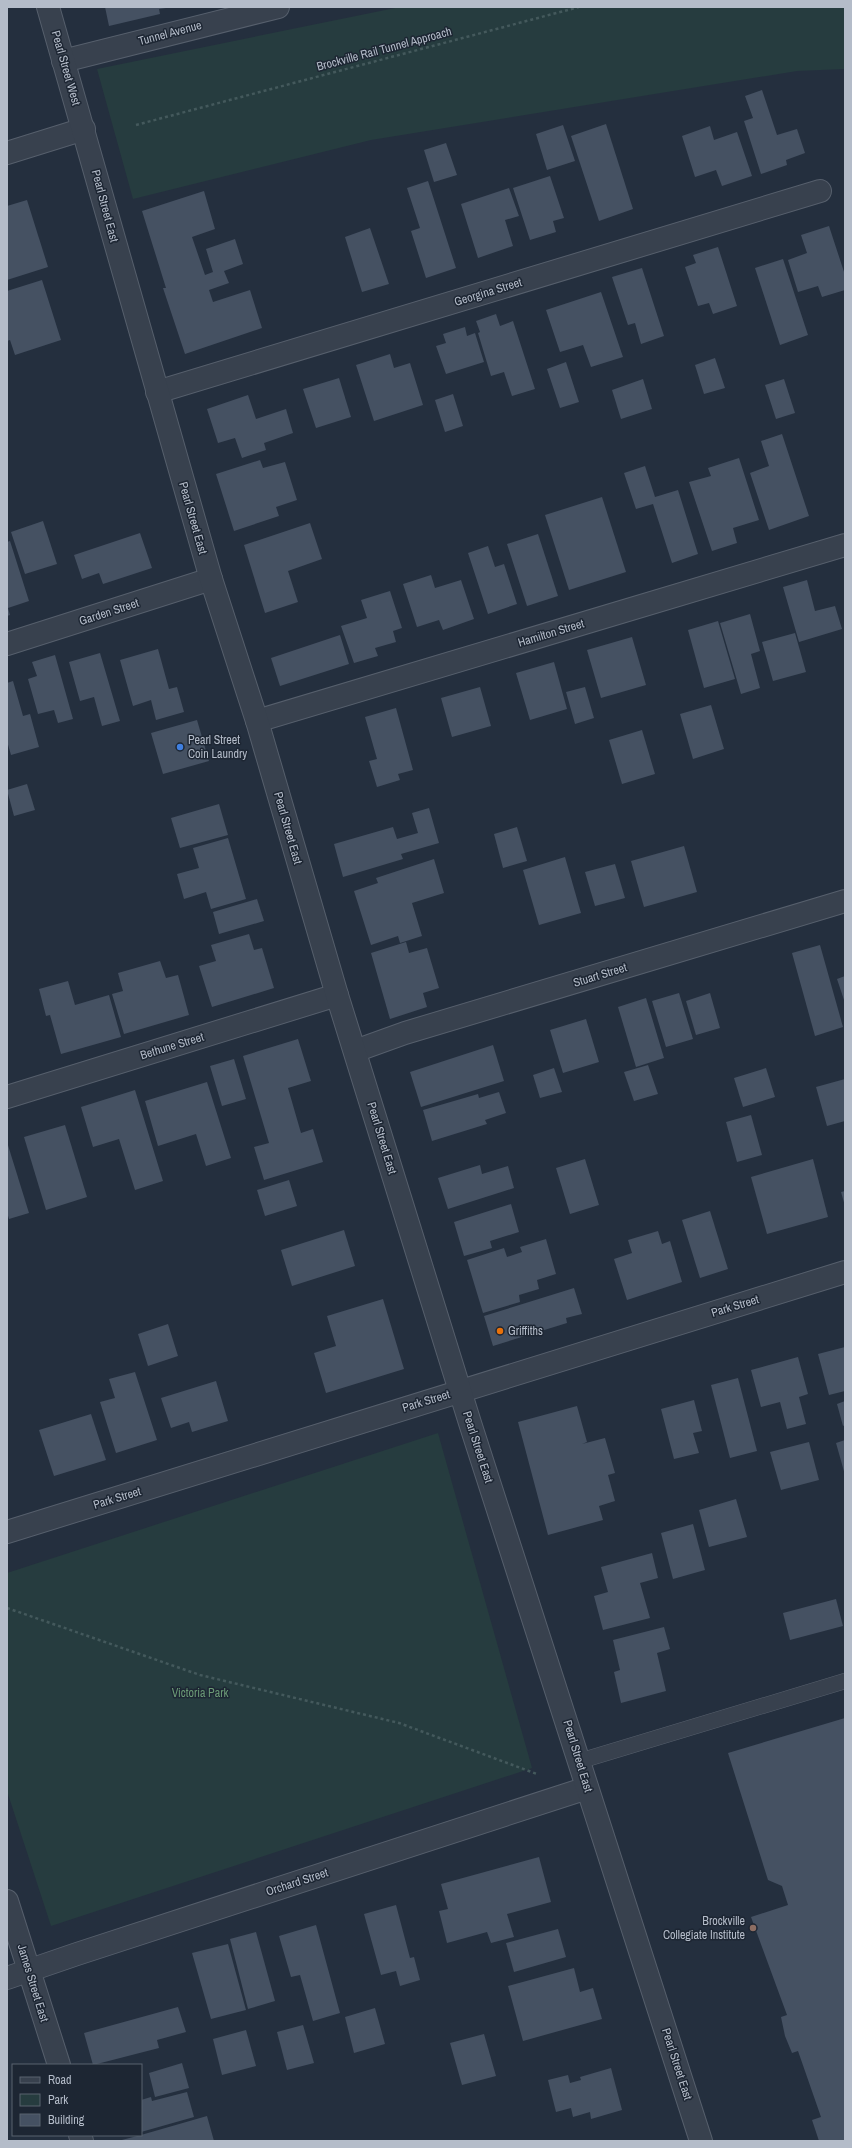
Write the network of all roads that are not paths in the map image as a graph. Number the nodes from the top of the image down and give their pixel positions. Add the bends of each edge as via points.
1 (48, 7) edge
2 (278, 7) edge
3 (63, 61) junction
4 (84, 129) junction
5 (7, 153) edge
6 (820, 191) dead end
7 (156, 392) junction
8 (845, 545) edge
9 (211, 579) junction
10 (7, 644) edge
11 (257, 721) junction
12 (845, 901) edge
13 (337, 995) junction
14 (355, 1051) junction
15 (7, 1097) edge
16 (845, 1272) edge
17 (460, 1390) junction
18 (7, 1532) edge
19 (845, 1681) edge
20 (580, 1761) junction
21 (587, 1788) junction
22 (7, 1901) edge
23 (30, 1971) junction
24 (7, 1978) edge
25 (59, 2064) edge
26 (701, 2141) edge

1 - 3 street, Pearl Street West
2 - 3 street, Tunnel Avenue
3 - 4 street, Pearl Street West
4 - 5 street
4 - 7 street, Pearl Street East
6 - 7 street, Georgina Street
7 - 9 street, Pearl Street East
8 - 11 street, Hamilton Street
9 - 10 street, Garden Street
9 - 11 street, Pearl Street East
11 - 13 street, Pearl Street East
12 - 14 street, Stuart Street
13 - 14 street, Pearl Street East
13 - 15 street, Bethune Street
14 - 17 street, Pearl Street East
16 - 17 street, Park Street
17 - 18 street, Park Street
17 - 20 street, Pearl Street East
19 - 20 lane
20 - 21 street, Pearl Street East
21 - 23 street, Orchard Street
21 - 26 street, Pearl Street East
22 - 23 street, James Street East
23 - 24 street, Orchard Street
23 - 25 street, James Street East

